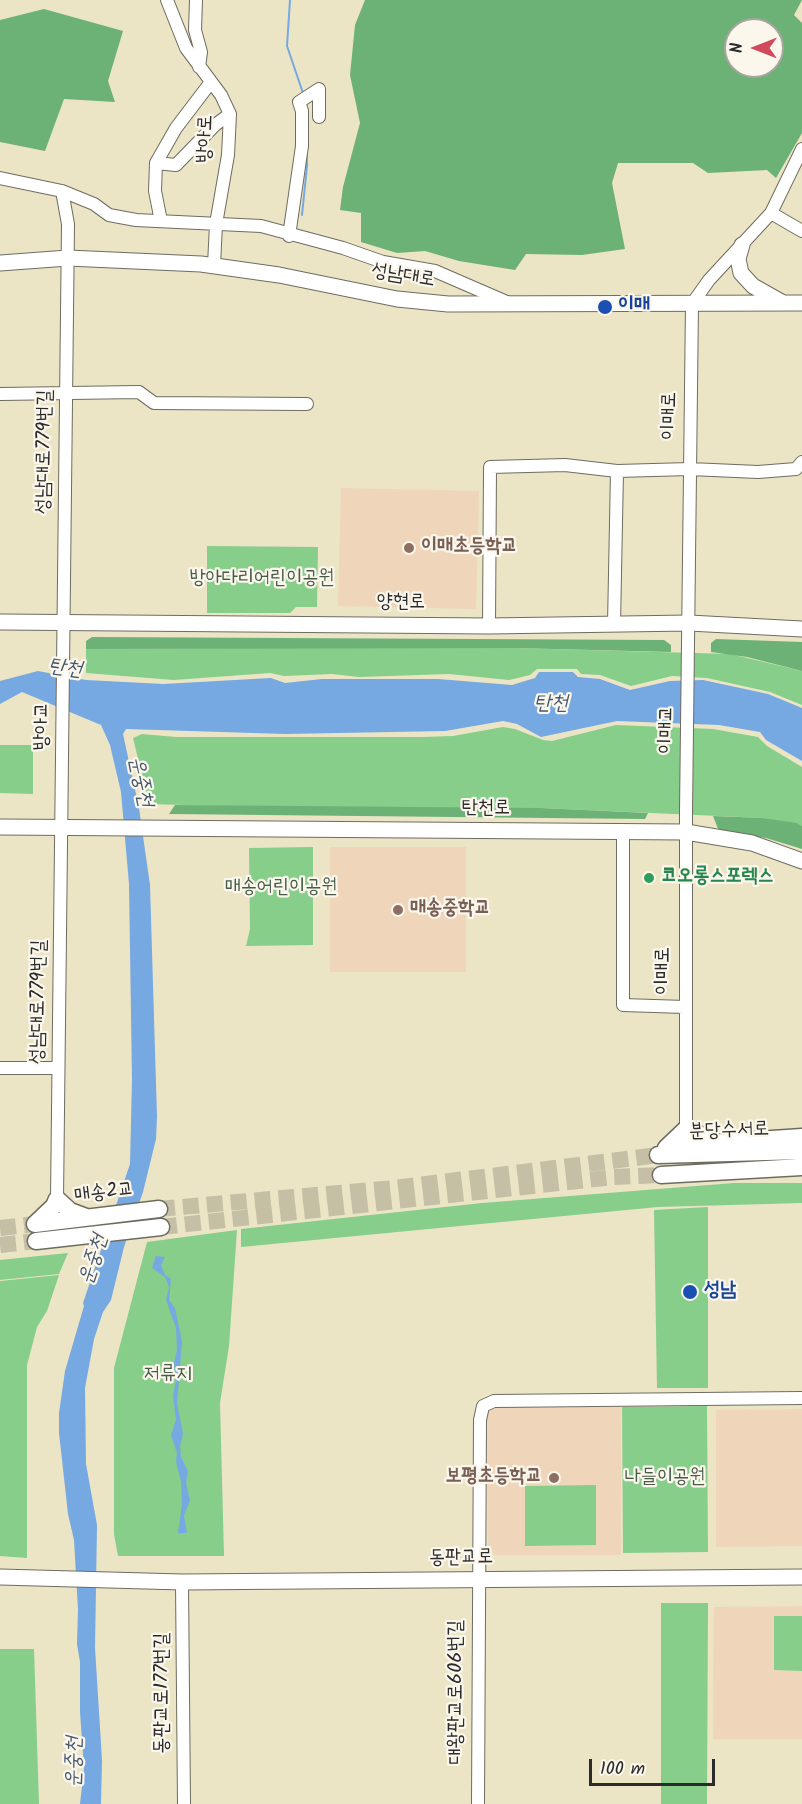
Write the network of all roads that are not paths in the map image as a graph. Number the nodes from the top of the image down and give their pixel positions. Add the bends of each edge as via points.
1 (167, 0) edge
2 (196, 0) edge
3 (199, 67) junction
4 (211, 82) junction
5 (230, 114) junction
6 (319, 117) dead end
7 (802, 149) edge
8 (156, 163) junction
9 (796, 172) edge
10 (0, 178) edge
11 (62, 191) junction
12 (771, 213) junction
13 (161, 221) junction
14 (216, 224) junction
15 (802, 231) edge
16 (289, 236) junction
17 (742, 245) junction
18 (68, 258) junction
19 (0, 262) edge
20 (214, 265) junction
21 (783, 303) junction
22 (802, 303) edge
23 (512, 304) junction
24 (692, 304) junction
25 (66, 393) junction
26 (0, 394) edge
27 (307, 404) dead end
28 (802, 462) edge
29 (690, 469) junction
30 (617, 471) junction
31 (0, 622) edge
32 (63, 623) junction
33 (689, 623) junction
34 (614, 625) junction
35 (489, 626) junction
36 (802, 629) edge
37 (64, 647) joint
38 (689, 649) joint
39 (63, 806) joint
40 (686, 812) joint
41 (0, 827) edge
42 (63, 828) junction
43 (623, 832) junction
44 (686, 832) junction
45 (802, 861) edge
46 (685, 1007) junction
47 (0, 1068) edge
48 (58, 1068) junction
49 (686, 1129) junction
50 (802, 1137) edge
51 (720, 1141) junction
52 (802, 1151) edge
53 (659, 1152) junction
54 (802, 1167) edge
55 (710, 1172) junction
56 (802, 1174) edge
57 (661, 1175) tunnel mouth
58 (57, 1199) junction
59 (155, 1209) tunnel mouth
60 (66, 1216) junction
61 (153, 1228) tunnel mouth
62 (36, 1241) tunnel mouth
63 (802, 1398) edge
64 (0, 1577) edge
65 (802, 1577) edge
66 (479, 1580) junction
67 (182, 1582) junction
68 (184, 1804) edge
69 (478, 1804) edge

1 - 3 street, 방아로 via 182,41
2 - 3 street
3 - 4 street, 방아로
4 - 5 street, 방아로
4 - 8 street via 176,128
5 - 8 street via 176,165
5 - 14 street, 방아로 via 228,155
6 - 16 street via 320,88 299,102 301,155
7 - 9 street
8 - 13 street via 155,191
9 - 12 street
10 - 11 street
11 - 13 street via 110,215
11 - 18 street, 성남대로779번길 via 68,210
12 - 15 street
12 - 17 street
13 - 14 street
14 - 16 street via 261,226
14 - 20 street, 방아로
16 - 23 street via 383,262 435,271
17 - 21 main road via 738,259 741,273 753,286
17 - 24 street
18 - 19 main road, 성남대로
18 - 20 main road, 성남대로
18 - 25 street, 성남대로779번길
20 - 23 main road, 성남대로 via 421,303
21 - 22 main road, 성남대로
21 - 24 main road, 성남대로
23 - 24 main road, 성남대로
24 - 29 street, 이매로
25 - 26 street
25 - 27 street via 139,392 154,403
25 - 32 street, 성남대로779번길
28 - 29 street via 796,469 758,472
29 - 30 street
29 - 33 street, 이매로
30 - 34 street
30 - 35 street via 565,465 490,467
31 - 32 main road, 양현로
32 - 35 main road, 양현로
32 - 37 street, 성남대로779번길
33 - 34 main road, 양현로
33 - 36 main road, 양현로
33 - 38 street, 이매로
34 - 35 main road, 양현로
37 - 39 street, 방아교
38 - 40 street, 이매교
39 - 42 street, 성남대로779번길
40 - 44 street, 이매로
41 - 42 main road
42 - 43 main road, 탄천로
42 - 48 street, 성남대로779번길
43 - 44 main road, 탄천로
43 - 46 street via 623,1005
44 - 45 main road, 탄천로 via 752,843
44 - 46 street, 이매로
46 - 49 street, 이매로
47 - 48 street
48 - 58 street, 성남대로779번길
49 - 51 highway
49 - 53 highway
50 - 51 highway
51 - 53 highway
52 - 53 highway, 분당수서로
54 - 55 highway, 분당수서로
55 - 56 highway
55 - 57 highway, 분당수서로
58 - 60 highway
58 - 60 highway via 35,1224
59 - 60 highway, 매송2교 via 90,1218
61 - 62 highway, 매송2교
63 - 66 street, 대왕판교로606번길 via 487,1402 480,1420
64 - 67 main road, 동판교로
65 - 66 main road, 동판교로
66 - 67 main road, 동판교로
66 - 69 street, 대왕판교로606번길
67 - 68 street, 동판교로177번길

